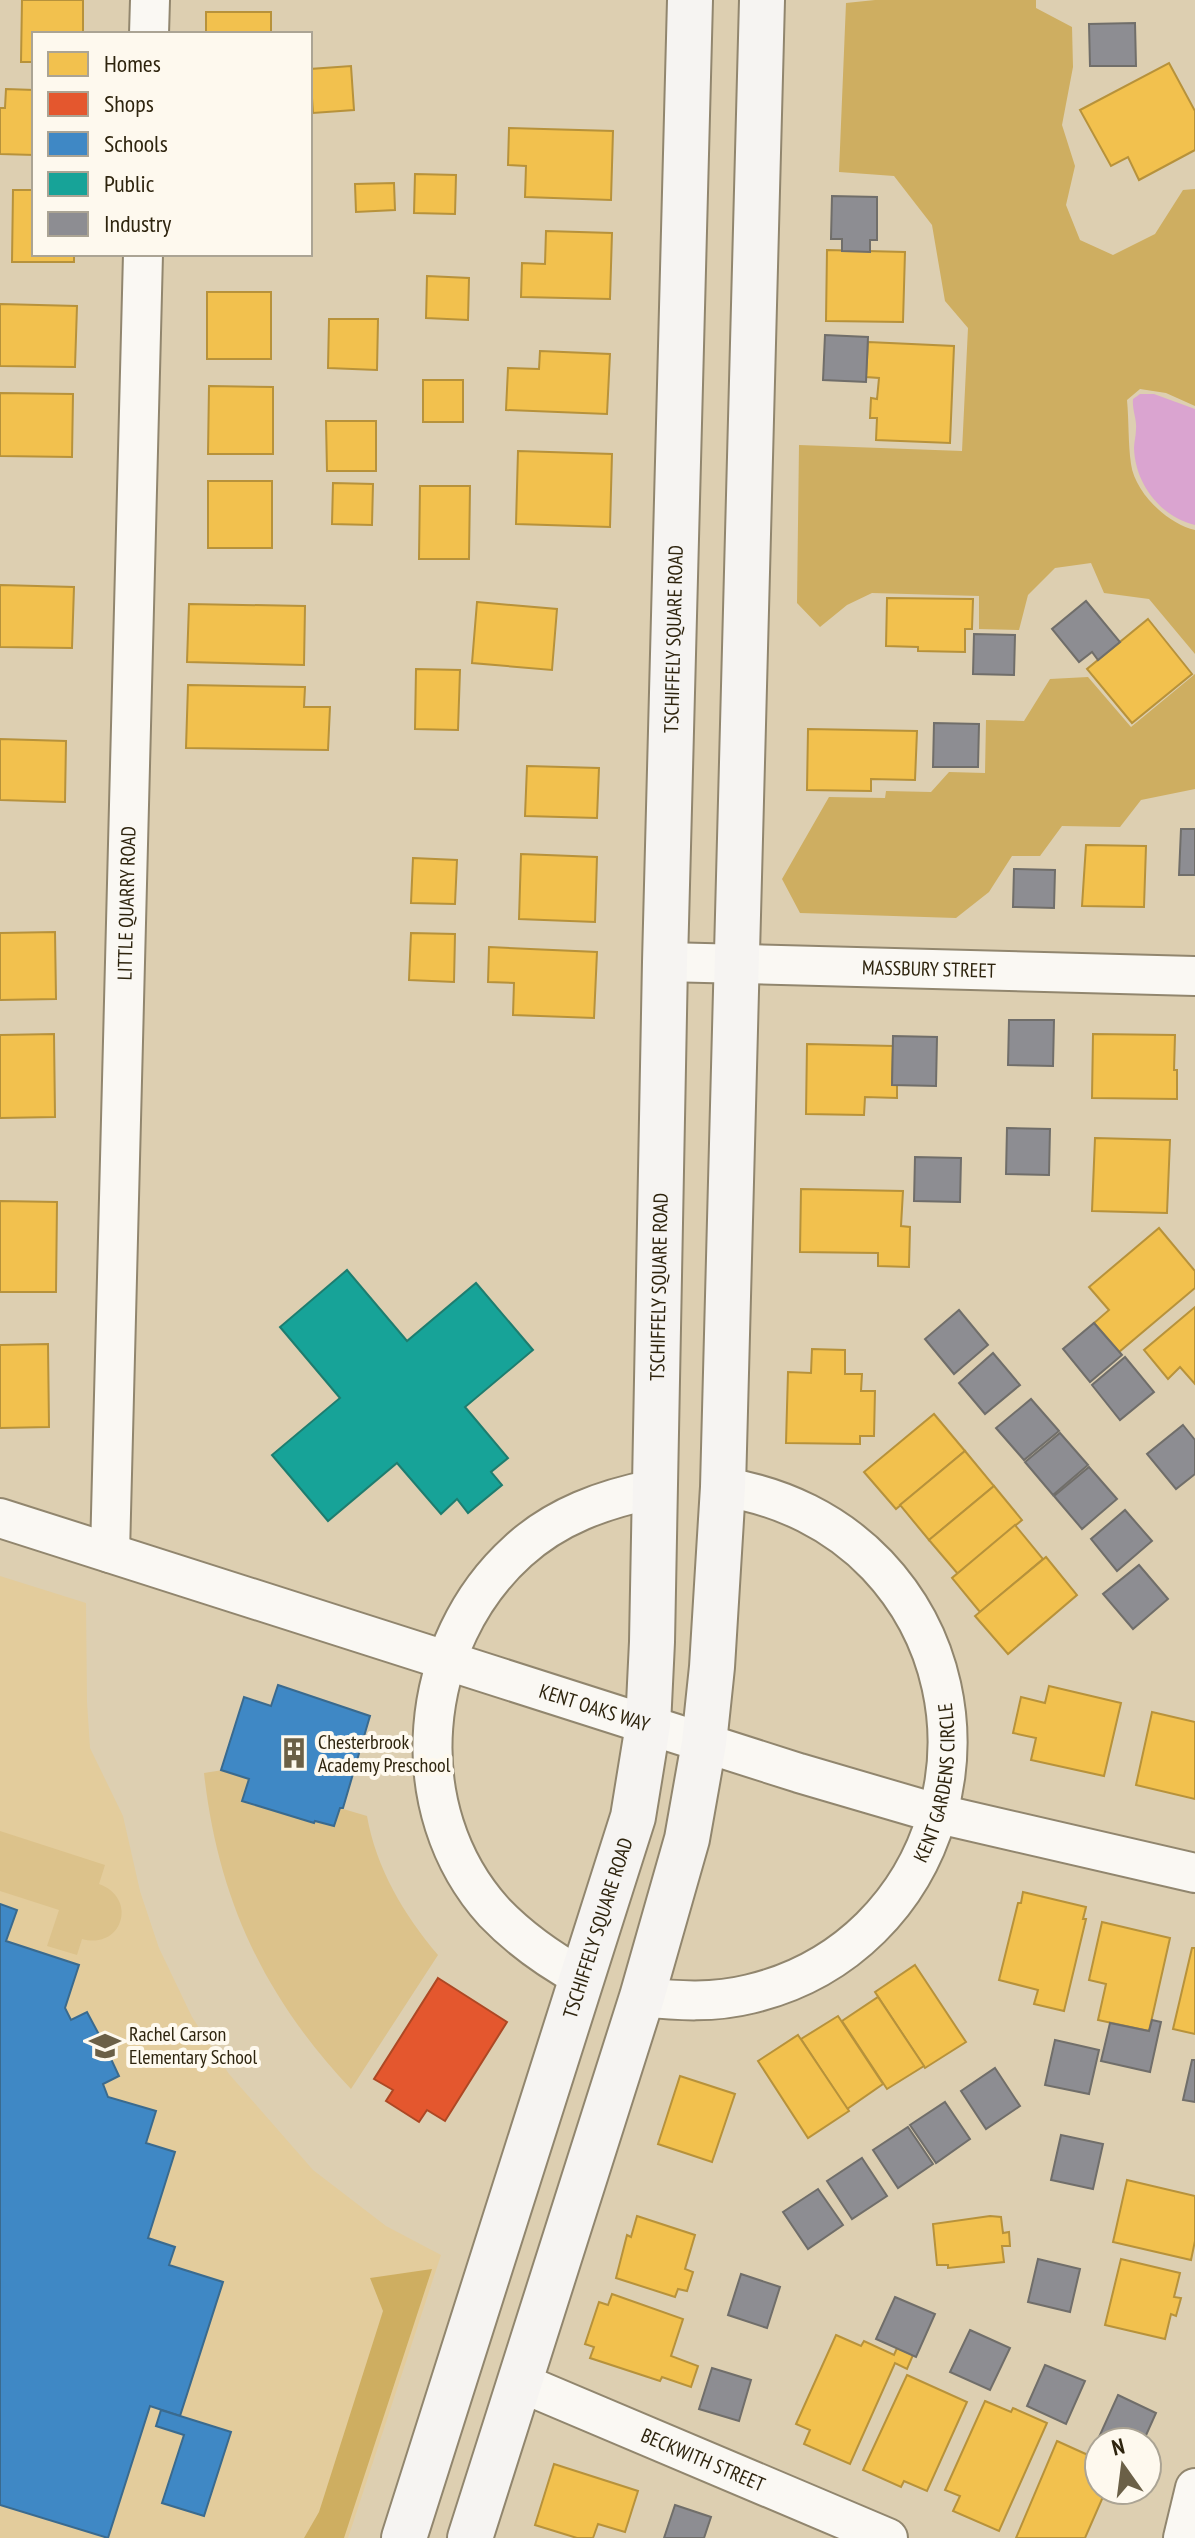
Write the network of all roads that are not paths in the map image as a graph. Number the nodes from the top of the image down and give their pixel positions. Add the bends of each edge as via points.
1 (150, 0) edge
2 (690, 0) edge
3 (762, 0) edge
4 (149, 32) edge
5 (143, 256) edge
6 (665, 962) junction
7 (736, 964) junction
8 (1195, 976) edge
9 (723, 1487) junction
10 (654, 1489) junction
11 (0, 1518) edge
12 (110, 1553) junction
13 (445, 1660) junction
14 (648, 1725) junction
15 (704, 1743) junction
16 (939, 1814) junction
17 (1195, 1873) edge
18 (581, 1977) junction
19 (642, 1997) junction
20 (519, 2382) junction
21 (1195, 2488) edge
22 (404, 2538) edge
23 (470, 2538) edge
24 (888, 2538) edge
25 (1183, 2538) edge

1 - 4 street
2 - 6 street, TSCHIFFELY SQUARE ROAD
3 - 7 street
5 - 12 street, LITTLE QUARRY ROAD
6 - 7 street, MASSBURY STREET
6 - 10 street, TSCHIFFELY SQUARE ROAD
7 - 8 street, MASSBURY STREET
7 - 9 street
9 - 15 street
9 - 16 street, KENT GARDENS CIRCLE via 761,1495 833,1528 892,1581 914,1613 932,1649 949,1726
10 - 13 street via 579,1511 518,1550 480,1593
10 - 14 street, TSCHIFFELY SQUARE ROAD
11 - 12 street, KENT OAKS WAY
12 - 13 street, KENT OAKS WAY
13 - 14 street, KENT OAKS WAY
13 - 18 street via 431,1743 441,1815 454,1849 492,1910 547,1958
14 - 15 street, KENT OAKS WAY
14 - 18 street, TSCHIFFELY SQUARE ROAD via 633,1817
15 - 16 street, KENT OAKS WAY
15 - 19 street via 687,1839
16 - 17 street, KENT OAKS WAY
16 - 19 street, KENT GARDENS CIRCLE via 902,1892 851,1945 820,1966 751,1994 678,2001
18 - 22 street, TSCHIFFELY SQUARE ROAD
19 - 20 street
20 - 23 street
20 - 24 street, BECKWITH STREET
21 - 25 street

